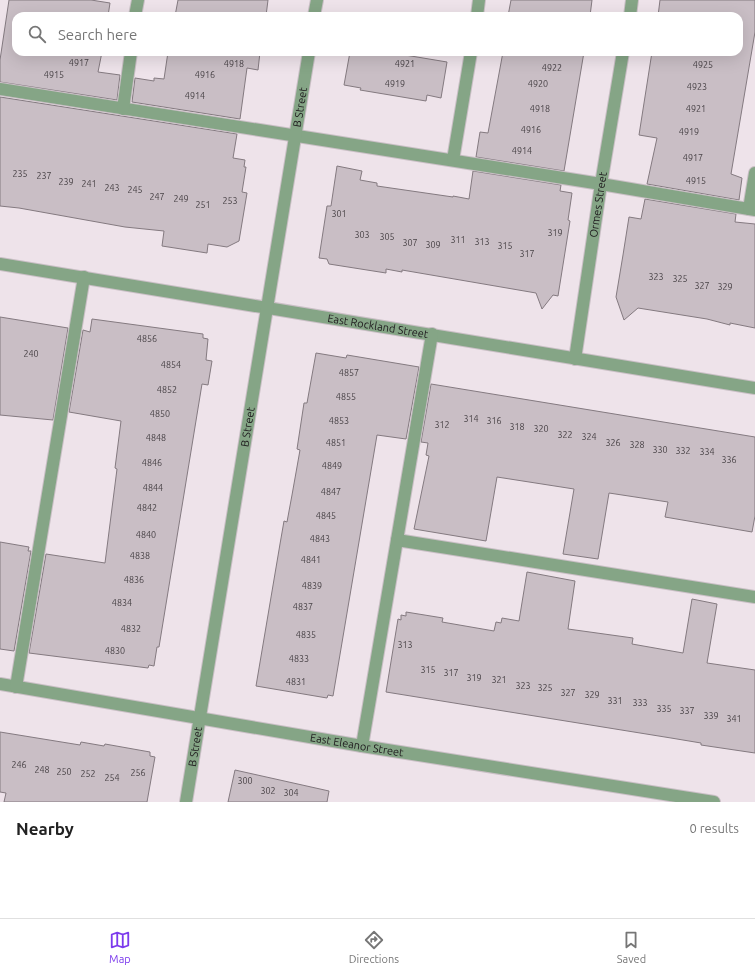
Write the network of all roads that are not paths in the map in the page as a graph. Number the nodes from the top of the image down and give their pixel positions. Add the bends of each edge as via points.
1 (138, 0) edge
2 (317, 0) edge
3 (479, 0) edge
4 (632, 0) edge
5 (136, 12) edge
6 (315, 12) edge
7 (478, 12) edge
8 (630, 12) edge
9 (130, 56) edge
10 (307, 56) edge
11 (470, 56) edge
12 (622, 56) edge
13 (0, 89) edge
14 (123, 109) junction
15 (295, 136) junction
16 (452, 160) junction
17 (755, 173) edge
18 (600, 184) junction
19 (752, 210) edge
20 (0, 264) edge
21 (84, 277) junction
22 (267, 307) junction
23 (432, 334) junction
24 (574, 359) junction
25 (755, 388) edge
26 (397, 540) junction
27 (755, 597) edge
28 (0, 684) edge
29 (16, 687) junction
30 (200, 718) junction
31 (362, 746) junction
32 (186, 802) edge
33 (714, 802) edge

1 - 5 street
2 - 6 street
3 - 7 street
4 - 8 street
9 - 14 street
10 - 15 street, B Street
11 - 16 street
12 - 18 street, Ormes Street
13 - 14 street
14 - 15 street
15 - 16 street
15 - 22 street, B Street
16 - 18 street
17 - 19 street
18 - 19 street
18 - 24 street, Ormes Street
20 - 21 street, East Rockland Street
21 - 22 street, East Rockland Street
21 - 29 street
22 - 23 street, East Rockland Street
22 - 30 street, B Street
23 - 24 street, East Rockland Street
23 - 26 street
24 - 25 street, East Rockland Street
26 - 27 street
26 - 31 street
28 - 29 street, East Eleanor Street
29 - 30 street, East Eleanor Street
30 - 31 street, East Eleanor Street
30 - 32 street, B Street
31 - 33 street, East Eleanor Street

